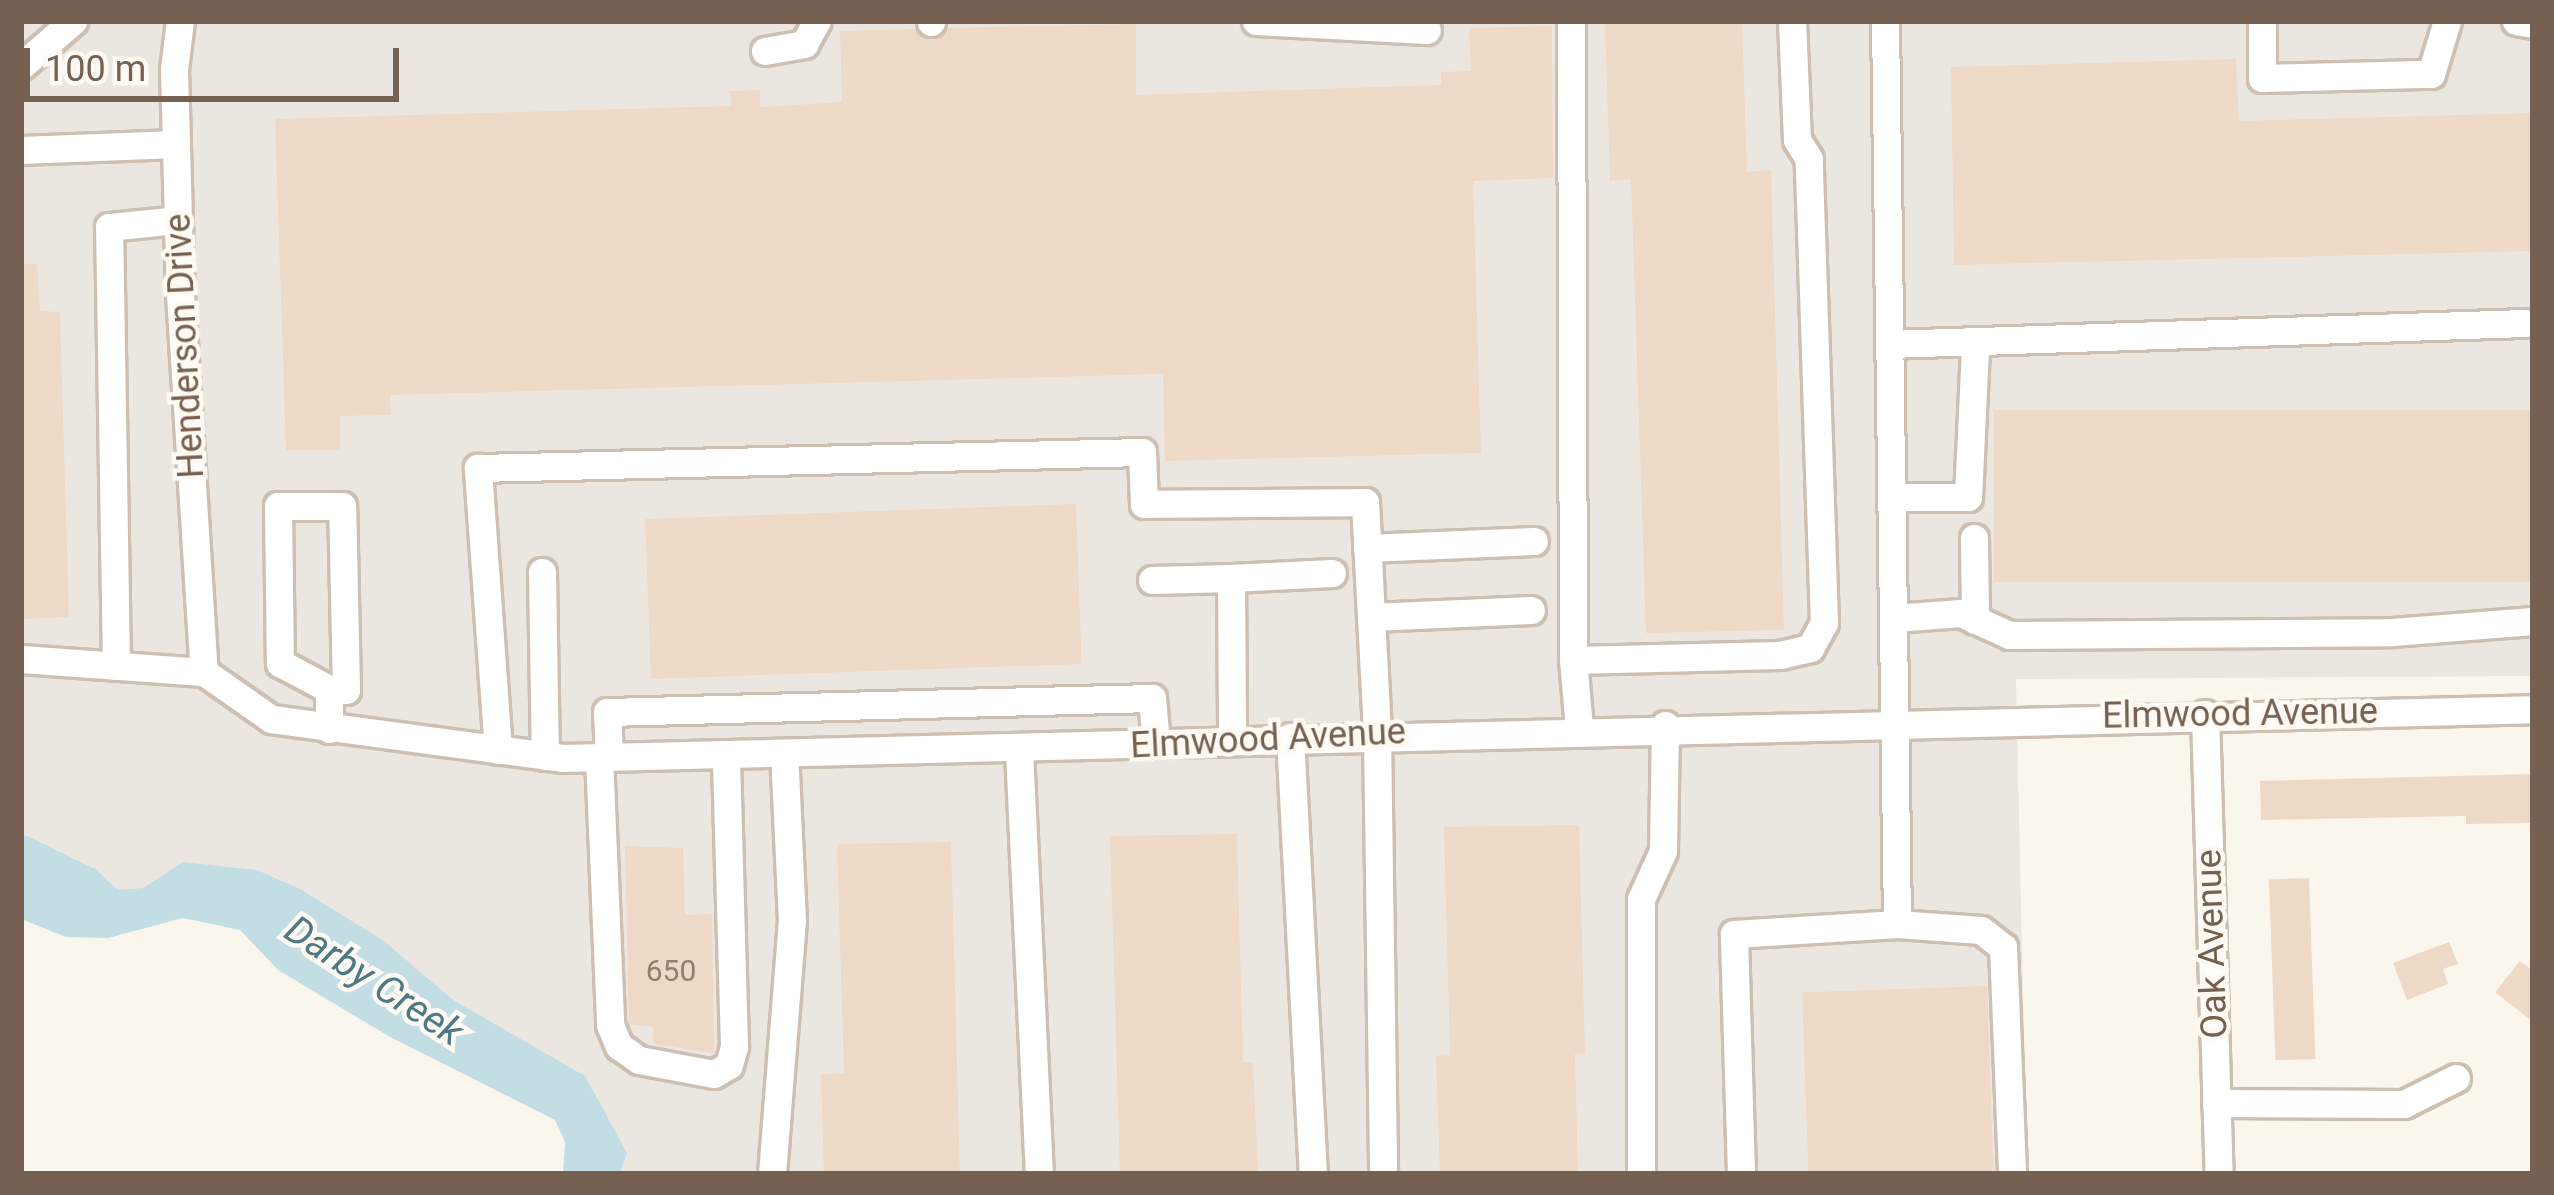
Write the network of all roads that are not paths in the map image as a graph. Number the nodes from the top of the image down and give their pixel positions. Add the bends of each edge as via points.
1 (73, 21) edge
2 (180, 21) edge
3 (817, 21) edge
4 (1570, 21) edge
5 (1792, 21) edge
6 (1885, 21) edge
7 (2262, 21) edge
8 (2447, 21) edge
9 (2516, 21) edge
10 (1252, 23) edge
11 (2533, 24) edge
12 (1427, 30) dead end
13 (765, 51) dead end
14 (21, 66) edge
15 (176, 144) junction
16 (21, 149) edge
17 (178, 220) junction
18 (2525, 323) dead end
19 (1889, 344) junction
20 (1975, 347) junction
21 (1892, 497) junction
22 (1974, 538) dead end
23 (1534, 541) dead end
24 (1367, 548) junction
25 (542, 572) dead end
26 (1332, 573) dead end
27 (1231, 578) junction
28 (1152, 580) dead end
29 (1532, 610) dead end
30 (1371, 617) junction
31 (1894, 618) junction
32 (1975, 620) junction
33 (2533, 621) edge
34 (21, 659) edge
35 (1574, 660) junction
36 (116, 666) junction
37 (204, 672) junction
38 (329, 689) junction
39 (866, 705) junction
40 (2533, 709) edge
41 (2205, 714) junction
42 (1896, 719) junction
43 (1665, 725) junction
44 (1579, 728) junction
45 (329, 729) junction
46 (1377, 733) junction
47 (1290, 737) junction
48 (1232, 740) junction
49 (1156, 744) junction
50 (497, 751) junction
51 (1019, 751) junction
52 (868, 752) junction
53 (784, 753) junction
54 (726, 754) junction
55 (545, 756) junction
56 (604, 757) junction
57 (1897, 924) junction
58 (2456, 1078) dead end
59 (2216, 1102) junction
60 (772, 1174) edge
61 (1039, 1174) edge
62 (1313, 1174) edge
63 (1383, 1174) edge
64 (1641, 1174) edge
65 (1742, 1174) edge
66 (2012, 1174) edge
67 (2219, 1174) edge

1 - 14 street
2 - 15 street, Henderson Drive
3 - 13 street via 804,44
4 - 35 street
5 - 35 street via 1797,140 1810,159 1824,623 1810,648 1780,655
6 - 19 street
7 - 8 street via 2262,77 2431,74
9 - 11 street
10 - 12 street
15 - 16 street
15 - 17 street, Henderson Drive
17 - 36 street via 109,227
17 - 37 street, Henderson Drive
18 - 20 street
19 - 20 street
19 - 21 street
20 - 21 street via 1968,497
21 - 31 street
22 - 32 street
23 - 24 street
24 - 30 street
24 - 50 street via 1365,502 1144,504 1142,452 478,468
25 - 55 street
26 - 27 street
27 - 28 street
27 - 48 street
29 - 30 street
30 - 46 street
31 - 32 street via 1961,613
31 - 42 street
32 - 33 street via 2009,635 2392,632
34 - 36 street
35 - 44 street
36 - 37 street
37 - 45 street, Elmwood Avenue via 271,719
38 - 38 street via 346,690 341,506 278,506 280,663
38 - 45 street
39 - 49 street via 1152,698
39 - 52 street
39 - 56 street via 607,712
40 - 41 street, Elmwood Avenue
41 - 42 street, Elmwood Avenue
41 - 59 street, Oak Avenue
42 - 43 street, Elmwood Avenue
42 - 57 street
43 - 44 street, Elmwood Avenue
43 - 64 street via 1663,851 1641,899
44 - 46 street, Elmwood Avenue
45 - 50 street, Elmwood Avenue
46 - 47 street, Elmwood Avenue
46 - 63 street
47 - 48 street, Elmwood Avenue
47 - 62 street
48 - 49 street, Elmwood Avenue
49 - 51 street, Elmwood Avenue
50 - 55 street, Elmwood Avenue
51 - 52 street, Elmwood Avenue
51 - 61 street
52 - 53 street, Elmwood Avenue
53 - 54 street, Elmwood Avenue
53 - 60 street via 792,920
54 - 56 street, Elmwood Avenue
54 - 56 street via 734,1046 729,1064 714,1074 639,1060 619,1046 610,1025
55 - 56 street, Elmwood Avenue
57 - 65 street via 1734,934
57 - 66 street via 1981,930 2002,947
58 - 59 street via 2404,1104
59 - 67 street, Oak Avenue

